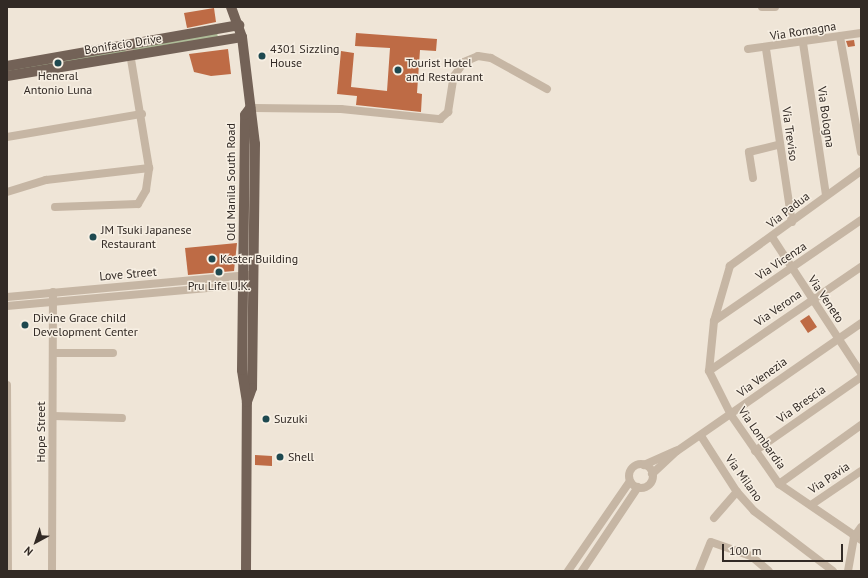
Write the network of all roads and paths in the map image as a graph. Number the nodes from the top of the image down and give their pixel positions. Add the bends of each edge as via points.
1 (231, 7) edge
2 (237, 7) edge
3 (775, 7) edge
4 (762, 8) edge
5 (238, 21) junction
6 (861, 33) edge
7 (840, 37) junction
8 (242, 38) junction
9 (803, 43) junction
10 (748, 49) dead end
11 (766, 49) junction
12 (130, 52) junction
13 (7, 66) edge
14 (7, 76) edge
15 (547, 89) dead end
16 (250, 108) junction
17 (142, 114) junction
18 (7, 137) edge
19 (780, 144) junction
20 (861, 152) edge
21 (149, 168) junction
22 (861, 171) edge
23 (753, 178) dead end
24 (7, 192) edge
25 (826, 195) junction
26 (55, 208) dead end
27 (861, 220) edge
28 (792, 222) junction
29 (772, 237) junction
30 (861, 268) edge
31 (791, 269) junction
32 (248, 280) junction
33 (52, 296) junction
34 (7, 297) edge
35 (811, 300) junction
36 (7, 306) edge
37 (714, 321) junction
38 (861, 323) edge
39 (838, 339) junction
40 (53, 353) junction
41 (113, 353) dead end
42 (709, 371) junction
43 (861, 373) edge
44 (861, 377) edge
45 (7, 385) edge
46 (731, 415) junction
47 (53, 416) junction
48 (122, 418) dead end
49 (861, 425) edge
50 (700, 436) junction
51 (8, 440) edge
52 (677, 451) junction
53 (755, 451) junction
54 (644, 465) junction
55 (861, 471) edge
56 (652, 474) junction
57 (630, 481) junction
58 (8, 484) edge
59 (779, 484) junction
60 (638, 487) junction
61 (737, 492) junction
62 (811, 505) junction
63 (714, 518) dead end
64 (861, 527) edge
65 (8, 535) edge
66 (858, 538) edge
67 (8, 571) edge
68 (52, 571) edge
69 (246, 571) edge
70 (568, 571) edge
71 (582, 571) edge
72 (699, 571) edge
73 (769, 571) edge
74 (833, 571) edge
75 (848, 571) edge

1 - 5 main road
2 - 5 main road
3 - 4 street
5 - 8 main road, Old Manila South Road
5 - 12 main road, Bonifacio Drive
6 - 7 street, Via Romagna
7 - 9 street, Via Romagna
7 - 20 street
8 - 12 main road, Bonifacio Drive
8 - 16 main road, Old Manila South Road
9 - 11 street, Via Romagna
9 - 25 street, Via Bologna
10 - 11 street, Via Romagna
11 - 19 street, Via Treviso
12 - 13 main road, Bonifacio Drive
12 - 14 main road, Bonifacio Drive
12 - 17 street
15 - 16 street via 491,58 478,56 464,62 454,76 448,112 440,118 341,109
16 - 32 main road, Old Manila South Road via 255,144
17 - 18 street
17 - 21 street
19 - 23 street via 749,152
19 - 28 street, Via Treviso
21 - 24 street via 46,180
21 - 26 street via 146,190 138,204
22 - 25 street, Via Padua
25 - 28 street, Via Padua
27 - 31 street, Via Vicenza
28 - 29 street, Via Padua
29 - 31 street, Via Veneto
29 - 37 street, Via Padua via 730,266
30 - 35 street, Via Verona
31 - 35 street, Via Veneto
31 - 37 street, Via Vicenza
32 - 33 street, Love Street
32 - 69 main road, Old Manila South Road via 252,388 247,402
33 - 34 street, Love Street
33 - 36 street, Love Street
33 - 40 street, Hope Street
35 - 39 street, Via Veneto
35 - 42 street, Via Verona
37 - 42 street
38 - 39 street, Via Venezia
39 - 43 street, Via Veneto
39 - 46 street, Via Venezia
40 - 41 street
40 - 47 street, Hope Street
42 - 46 street, Via Lombardia
44 - 53 street, Via Brescia
45 - 51 street
46 - 50 street, Via Venezia
46 - 53 street, Via Lombardia
47 - 48 street
47 - 68 street, Hope Street
49 - 59 street
50 - 52 street, Via Venezia
50 - 61 street, Via Milano
51 - 58 street
52 - 54 street
52 - 56 street
53 - 59 street, Via Lombardia
54 - 56 street
54 - 57 street via 631,470
55 - 62 street, Via Pavia
56 - 60 street via 648,485
57 - 60 street
57 - 70 street
58 - 65 street
59 - 62 street, Via Lombardia
60 - 71 street
61 - 63 street
61 - 74 street, Via Milano via 754,511
62 - 66 street, Via Lombardia
64 - 66 street
65 - 67 street
66 - 75 street
72 - 73 street via 712,542 750,556

